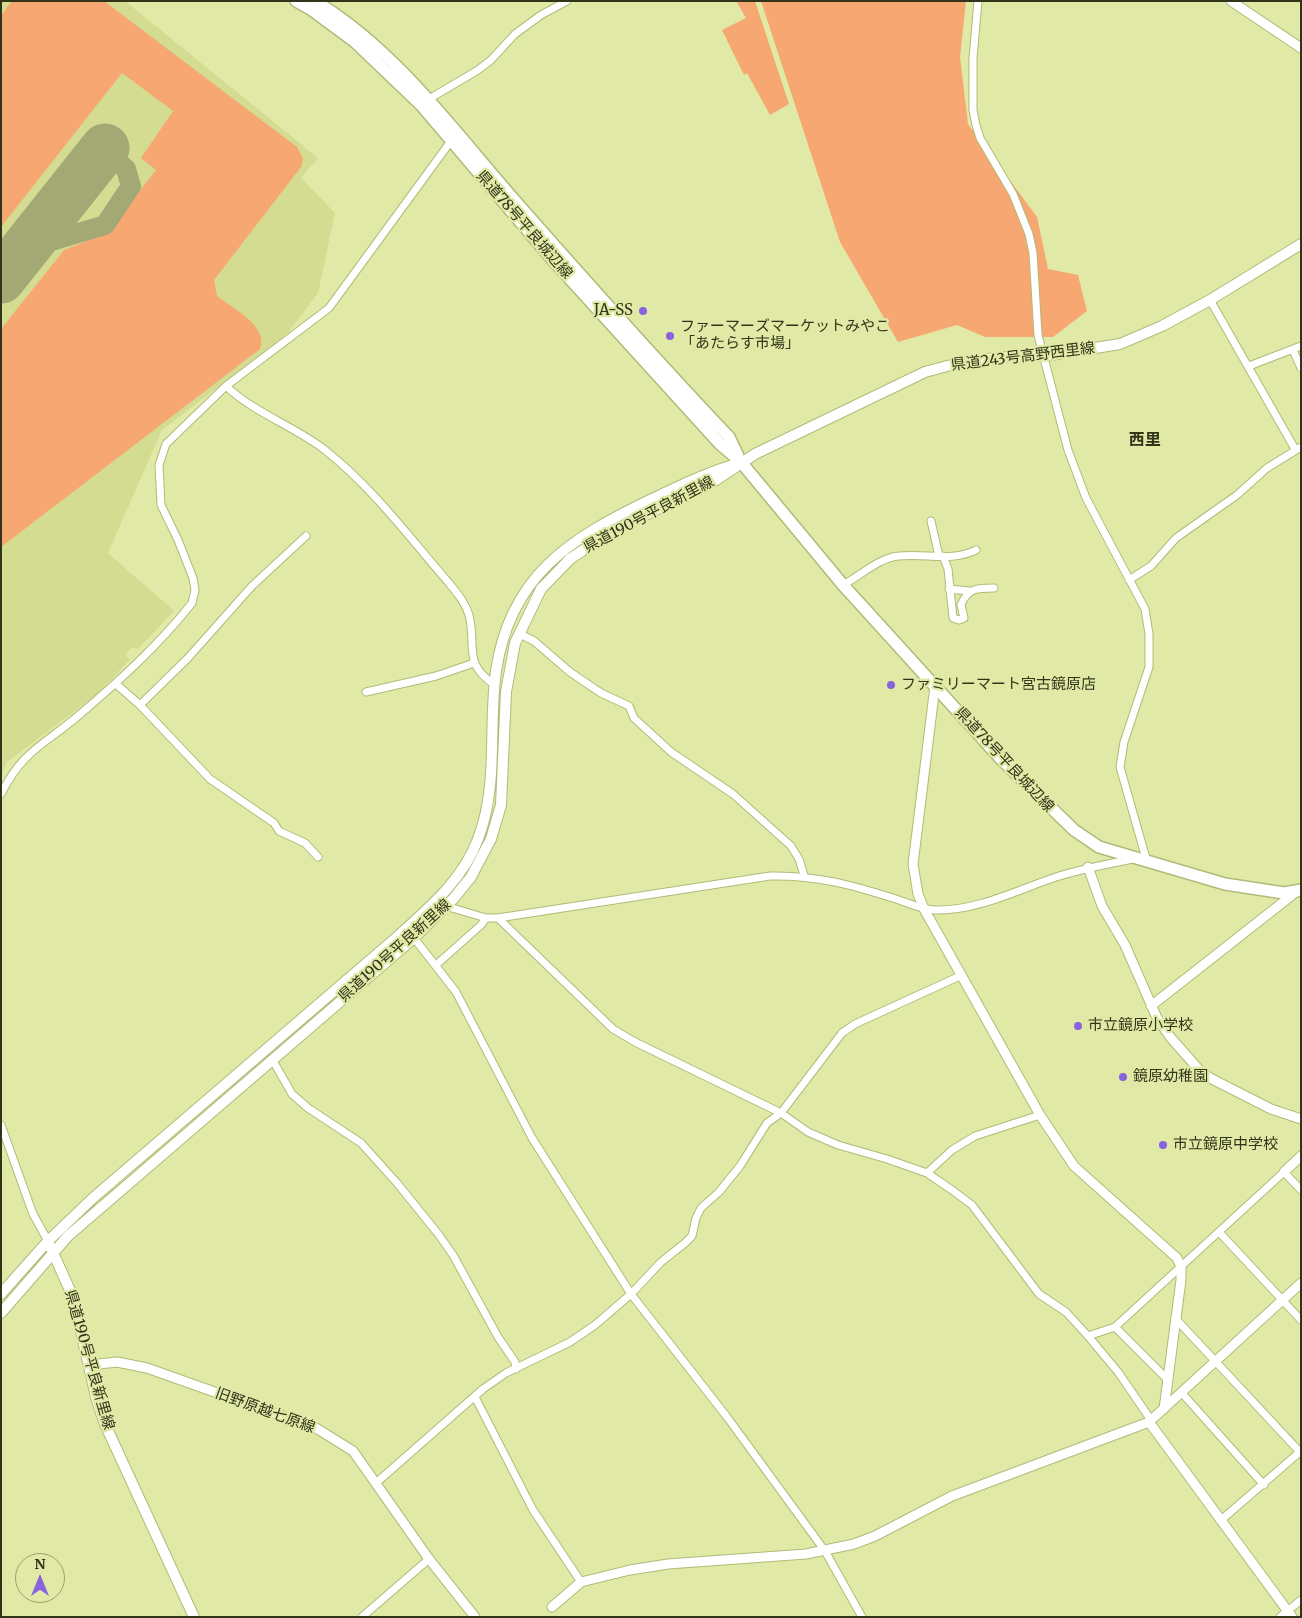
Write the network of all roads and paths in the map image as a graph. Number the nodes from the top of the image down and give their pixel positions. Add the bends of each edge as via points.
1 (296, 1) edge
2 (315, 1) edge
3 (567, 1) edge
4 (978, 1) edge
5 (1231, 1) edge
6 (1301, 48) edge
7 (429, 99) junction
8 (451, 141) junction
9 (1301, 244) edge
10 (1210, 300) junction
11 (1301, 346) edge
12 (1293, 350) junction
13 (1045, 356) junction
14 (1249, 366) junction
15 (1301, 368) edge
16 (226, 386) junction
17 (1298, 448) edge
18 (741, 462) junction
19 (931, 521) dead end
20 (306, 536) dead end
21 (976, 550) dead end
22 (941, 556) junction
23 (1130, 580) junction
24 (843, 585) junction
25 (994, 588) dead end
26 (949, 589) junction
27 (969, 592) junction
28 (518, 633) junction
29 (474, 663) junction
30 (116, 684) junction
31 (495, 685) junction
32 (935, 686) junction
33 (366, 692) dead end
34 (140, 705) junction
35 (1, 794) edge
36 (318, 857) dead end
37 (1142, 860) junction
38 (1088, 867) junction
39 (804, 876) junction
40 (1299, 891) edge
41 (436, 903) junction
42 (446, 907) junction
43 (924, 909) junction
44 (486, 918) junction
45 (498, 918) junction
46 (414, 938) junction
47 (436, 965) junction
48 (960, 976) junction
49 (1151, 1006) junction
50 (272, 1059) junction
51 (781, 1114) junction
52 (1040, 1115) junction
53 (1301, 1119) edge
54 (1, 1125) edge
55 (1301, 1156) edge
56 (1284, 1172) junction
57 (928, 1173) junction
58 (1301, 1190) edge
59 (1220, 1233) junction
60 (48, 1241) junction
61 (53, 1251) junction
62 (1181, 1267) junction
63 (1301, 1283) edge
64 (1, 1294) edge
65 (631, 1294) junction
66 (1282, 1301) junction
67 (1, 1313) edge
68 (1175, 1318) junction
69 (1301, 1320) edge
70 (1115, 1327) junction
71 (1088, 1336) junction
72 (1215, 1361) junction
73 (90, 1365) junction
74 (516, 1369) junction
75 (1167, 1380) junction
76 (1182, 1392) junction
77 (475, 1397) junction
78 (1164, 1409) junction
79 (1150, 1421) junction
80 (1300, 1452) edge
81 (376, 1483) junction
82 (1264, 1485) junction
83 (1220, 1521) junction
84 (825, 1551) junction
85 (429, 1559) junction
86 (581, 1582) junction
87 (1301, 1600) edge
88 (552, 1607) dead end
89 (1286, 1615) edge
90 (194, 1617) edge
91 (362, 1617) edge
92 (475, 1617) edge
93 (862, 1617) edge

1 - 8 main road, 県道78号平良城辺線 via 354,41 421,105
2 - 7 main road, 県道78号平良城辺線 via 360,33
3 - 7 street via 540,15 478,70
4 - 13 street via 973,110 980,138 1013,194 1029,234 1038,335
5 - 6 street
7 - 18 main road, 県道78号平良城辺線 via 640,343 729,437
8 - 16 street via 329,308
8 - 18 main road, 県道78号平良城辺線 via 551,258 720,444
9 - 10 main road, 県道243号高野西里線
10 - 13 main road, 県道243号高野西里線 via 1120,344
10 - 14 street
11 - 12 street
12 - 14 street
12 - 15 street
13 - 18 main road, 県道243号高野西里線 via 981,359 925,372 796,432
13 - 23 street via 1068,450 1079,480
14 - 17 street
16 - 29 street via 238,398 289,425 324,450 391,514 461,598 469,615
16 - 30 street via 166,444 159,465 161,505 193,578 192,603
17 - 23 street via 1176,538 1151,566
18 - 24 main road, 県道78号平良城辺線
18 - 28 main road, 県道190号平良新里線 via 716,480 607,534 570,559 541,589
18 - 31 main road, 県道190号平良新里線 via 709,472 626,512 576,540 557,555 522,596 510,618
19 - 22 street
20 - 34 street via 252,586 188,658
21 - 22 street via 965,556
22 - 24 street via 897,556
22 - 26 street via 948,569
23 - 37 street via 1145,609 1150,634 1149,667 1124,742 1120,767
24 - 32 main road, 県道78号平良城辺線
25 - 27 street via 975,588
26 - 27 street
26 - 27 street via 953,618 959,620 964,618 961,605
28 - 39 street via 534,641 601,693 629,706 634,718 671,752 733,794 791,846
28 - 42 main road, 県道190号平良新里線 via 507,675 501,805 485,852 471,877
29 - 31 street via 481,676
29 - 33 street via 436,676
30 - 34 street
30 - 35 street via 16,766
31 - 41 main road, 県道190号平良新里線 via 492,778 485,818 478,841 464,867
32 - 37 main road, 県道78号平良城辺線 via 1001,759 1074,830 1098,846
32 - 43 street via 913,864
34 - 36 street via 210,779 274,822 279,831 305,843
37 - 38 street
37 - 40 main road, 県道78号平良城辺線 via 1225,884 1284,893
38 - 43 street via 971,906
38 - 49 street via 1102,906 1125,945
39 - 43 street via 822,878
39 - 45 street via 770,876
40 - 49 street
41 - 42 street
41 - 60 main road, 県道190号平良新里線 via 93,1198
42 - 44 street
42 - 46 main road, 県道190号平良新里線
43 - 48 street
44 - 45 street
44 - 47 street
45 - 51 street via 613,1030
46 - 47 street
46 - 50 main road, 県道190号平良新里線
47 - 65 street via 456,992 532,1138
48 - 51 street via 871,1016 842,1033
48 - 52 street
49 - 53 street via 1171,1038 1201,1072 1271,1109
50 - 61 main road, 県道190号平良新里線
50 - 74 street via 292,1094 361,1143 439,1235
51 - 57 street via 838,1146
51 - 65 street via 767,1123 740,1166 701,1208 692,1236 661,1262
52 - 57 street via 975,1136 952,1150
52 - 62 street via 1074,1166 1177,1258
54 - 60 street via 33,1214
55 - 56 street
56 - 58 street
56 - 59 street
57 - 71 street via 972,1205 1039,1294 1066,1312
59 - 62 street
59 - 66 street
60 - 61 main road
60 - 64 main road
61 - 67 main road
61 - 73 main road, 県道190号平良新里線 via 73,1297
62 - 68 street
62 - 70 street
63 - 66 street
65 - 74 street via 583,1334
65 - 84 street via 727,1417
66 - 69 street
66 - 72 street
68 - 72 street
68 - 75 street
70 - 71 street
70 - 75 street
71 - 79 street via 1118,1372
72 - 76 street
72 - 80 street
73 - 81 street, 旧野原越七原線 via 118,1362 147,1368 316,1428 353,1451
73 - 90 main road, 県道190号平良新里線 via 108,1430
74 - 77 street via 498,1378
75 - 78 street
76 - 78 street
76 - 82 street
77 - 81 street
77 - 86 street via 534,1510
78 - 79 street
79 - 83 street
79 - 84 street via 952,1496 876,1536
80 - 82 street
81 - 85 street, 旧野原越七原線
82 - 83 street
83 - 89 street
84 - 86 street via 668,1564
84 - 93 street
85 - 91 street
85 - 92 street, 旧野原越七原線
86 - 88 street
87 - 89 street

